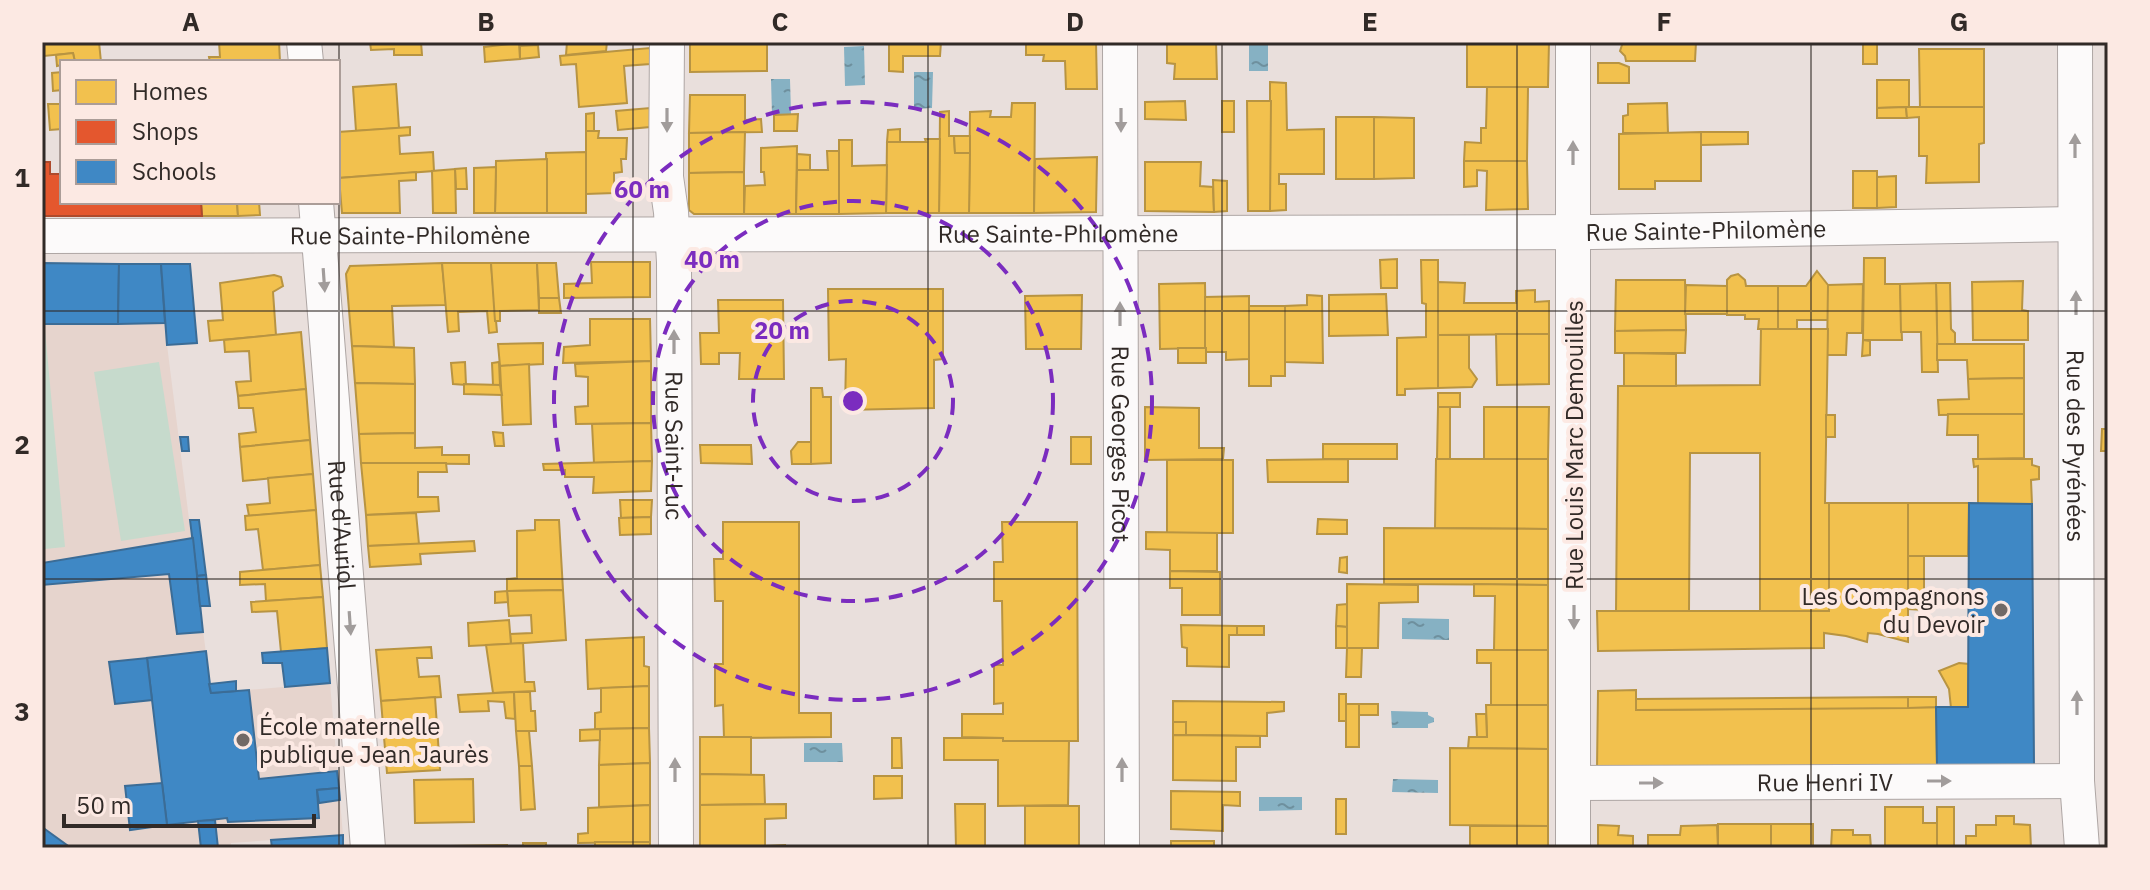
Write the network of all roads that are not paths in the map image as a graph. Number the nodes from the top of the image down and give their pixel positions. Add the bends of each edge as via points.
1 (667, 42) edge
2 (1120, 42) edge
3 (1573, 42) edge
4 (2075, 42) edge
5 (316, 204) edge
6 (2075, 224) junction
7 (1573, 231) junction
8 (1120, 233) junction
9 (672, 234) junction
10 (42, 236) edge
11 (320, 236) junction
12 (2077, 781) junction
13 (1573, 783) junction
14 (368, 848) edge
15 (676, 848) edge
16 (1122, 848) edge
17 (1573, 848) edge
18 (2082, 848) edge

1 -> 9 street, Rue Saint-Luc via 666,177
2 -> 8 street, Rue Georges Picot
7 -> 3 street, Rue Louis Marc Demouilles
6 -> 4 street, Rue des Pyrénées
5 - 11 street, Rue d'Auriol
6 - 7 street, Rue Sainte-Philomène
12 -> 6 street, Rue des Pyrénées
7 - 8 street, Rue Sainte-Philomène
7 -> 13 street, Rue Louis Marc Demouilles
8 - 9 street, Rue Sainte-Philomène
16 -> 8 street, Rue Georges Picot
9 - 11 street, Rue Sainte-Philomène
15 -> 9 street, Rue Saint-Luc
10 - 11 street, Rue Sainte-Philomène
11 -> 14 street, Rue d'Auriol
13 -> 12 street, Rue Henri IV
12 - 18 street, Rue des Pyrénées
13 - 17 street, Rue Louis Marc Demouilles

